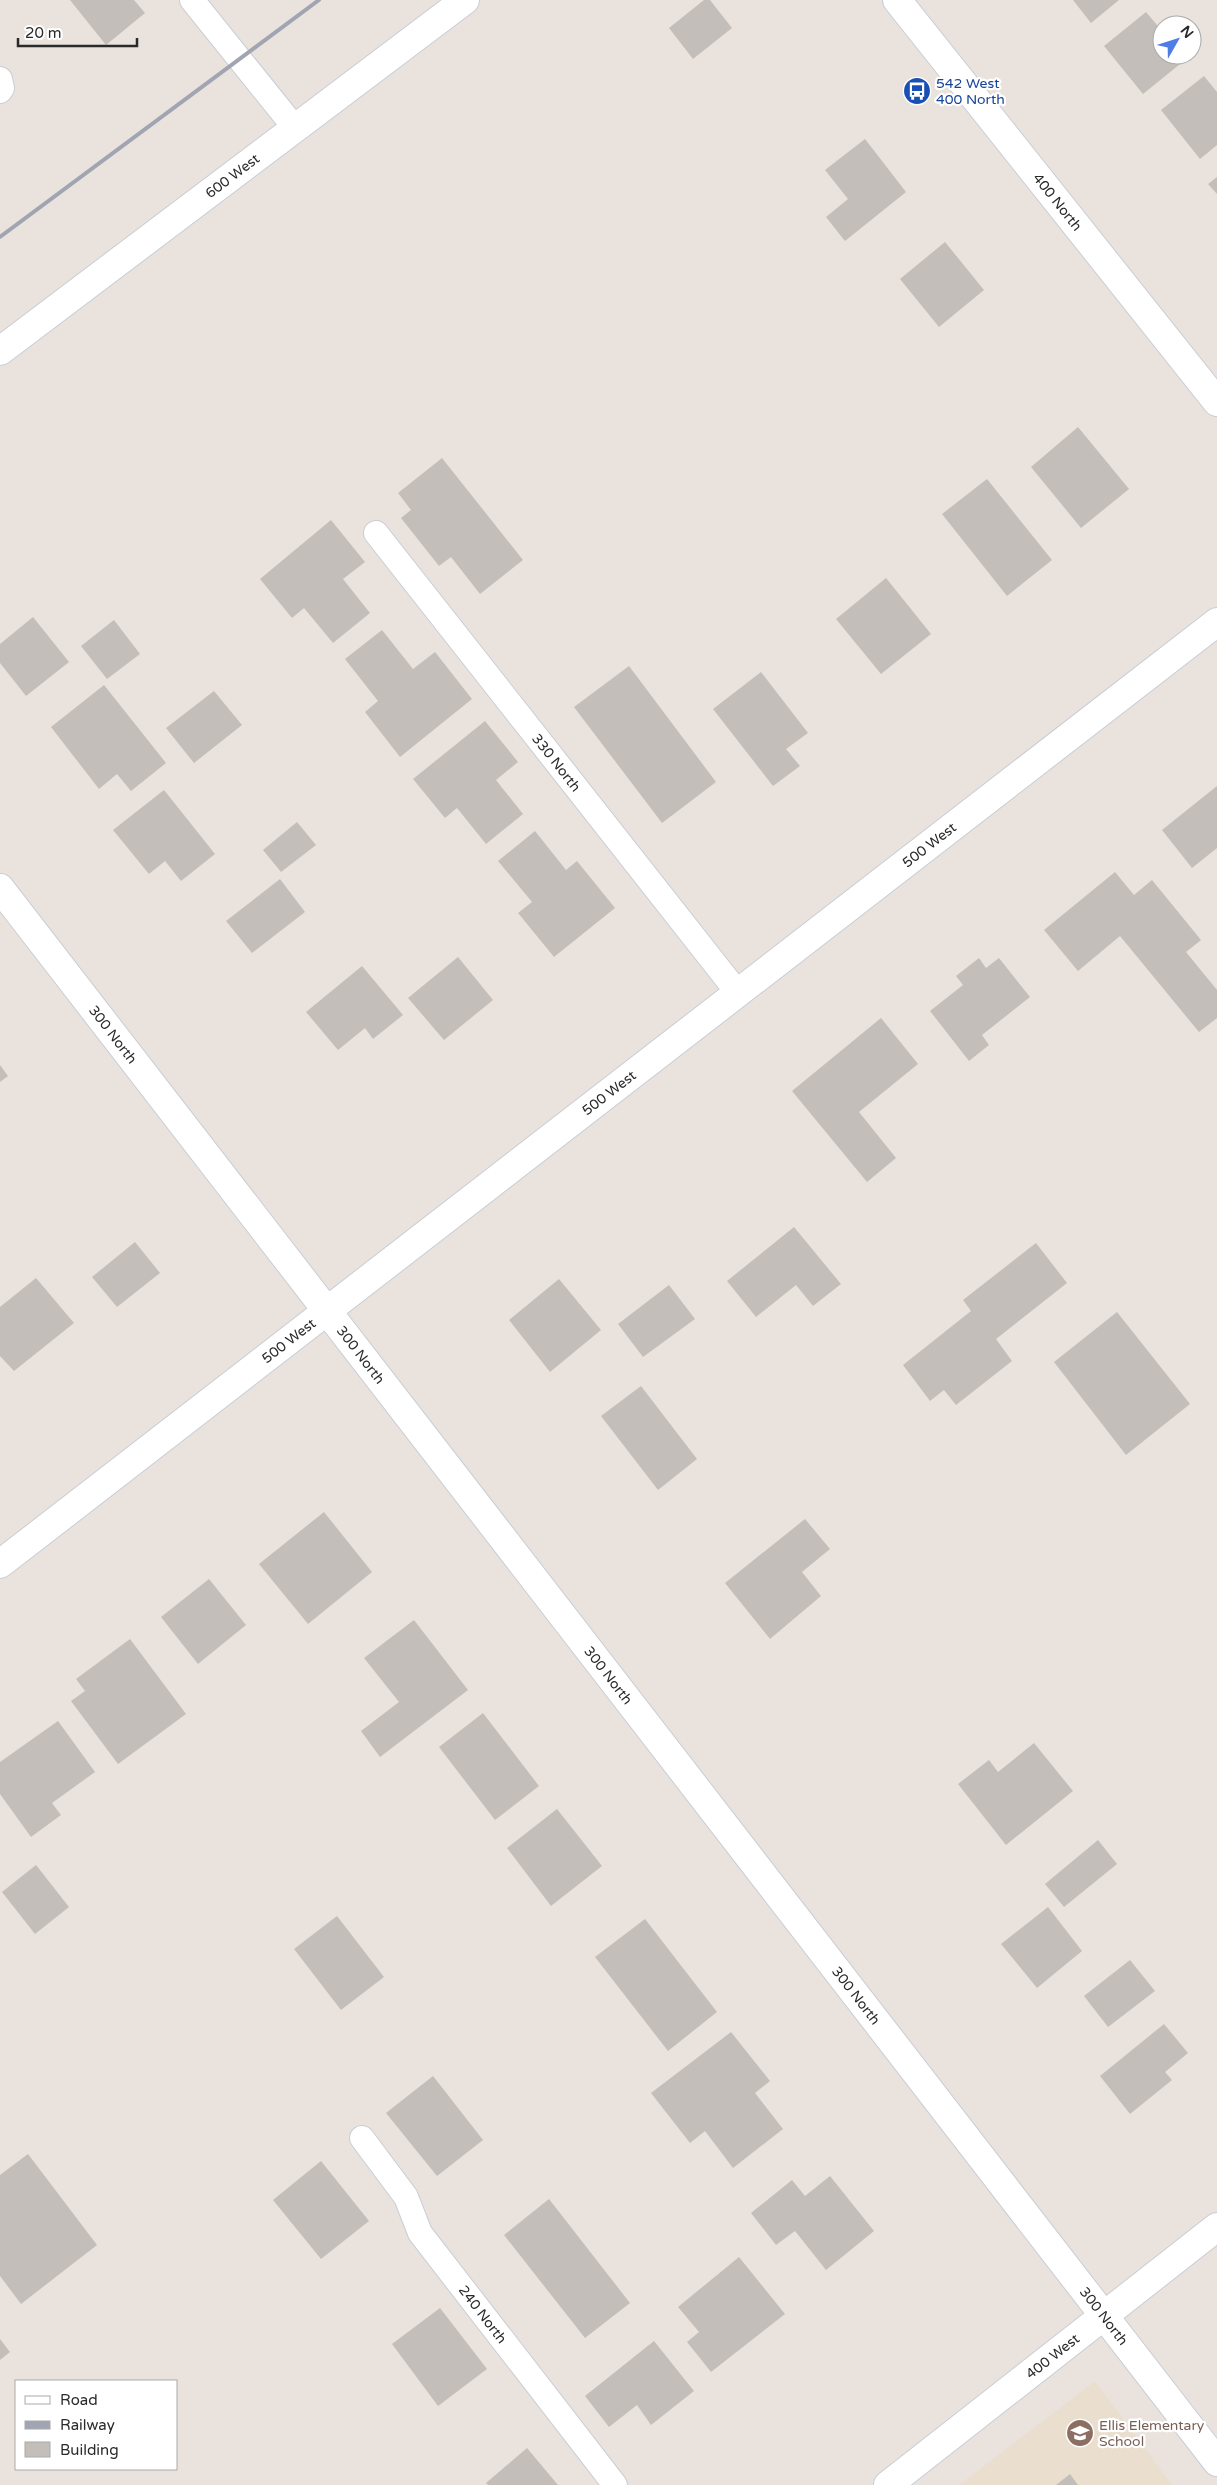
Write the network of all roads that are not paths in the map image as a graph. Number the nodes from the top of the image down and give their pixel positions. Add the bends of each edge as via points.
1 (192, 0) edge
2 (465, 0) edge
3 (897, 0) edge
4 (0, 79) edge
5 (0, 91) edge
6 (295, 128) junction
7 (0, 350) edge
8 (1217, 402) edge
9 (376, 533) dead end
10 (1217, 622) edge
11 (0, 888) edge
12 (738, 993) junction
13 (327, 1310) junction
14 (0, 1564) edge
15 (362, 2138) dead end
16 (1217, 2227) edge
17 (1105, 2316) junction
18 (1217, 2462) edge
19 (614, 2485) edge
20 (888, 2485) edge

1 - 6 lane
2 - 6 street, 600 West
3 - 8 street, 400 North
4 - 5 lane
6 - 7 street, 600 West
9 - 12 lane, 330 North
10 - 12 street, 500 West
11 - 13 street, 300 North
12 - 13 street, 500 West
13 - 14 street, 500 West
13 - 17 street, 300 North
15 - 19 lane, 240 North via 406,2197 420,2234
16 - 17 street, 400 West
17 - 18 street, 300 North
17 - 20 street, 400 West

